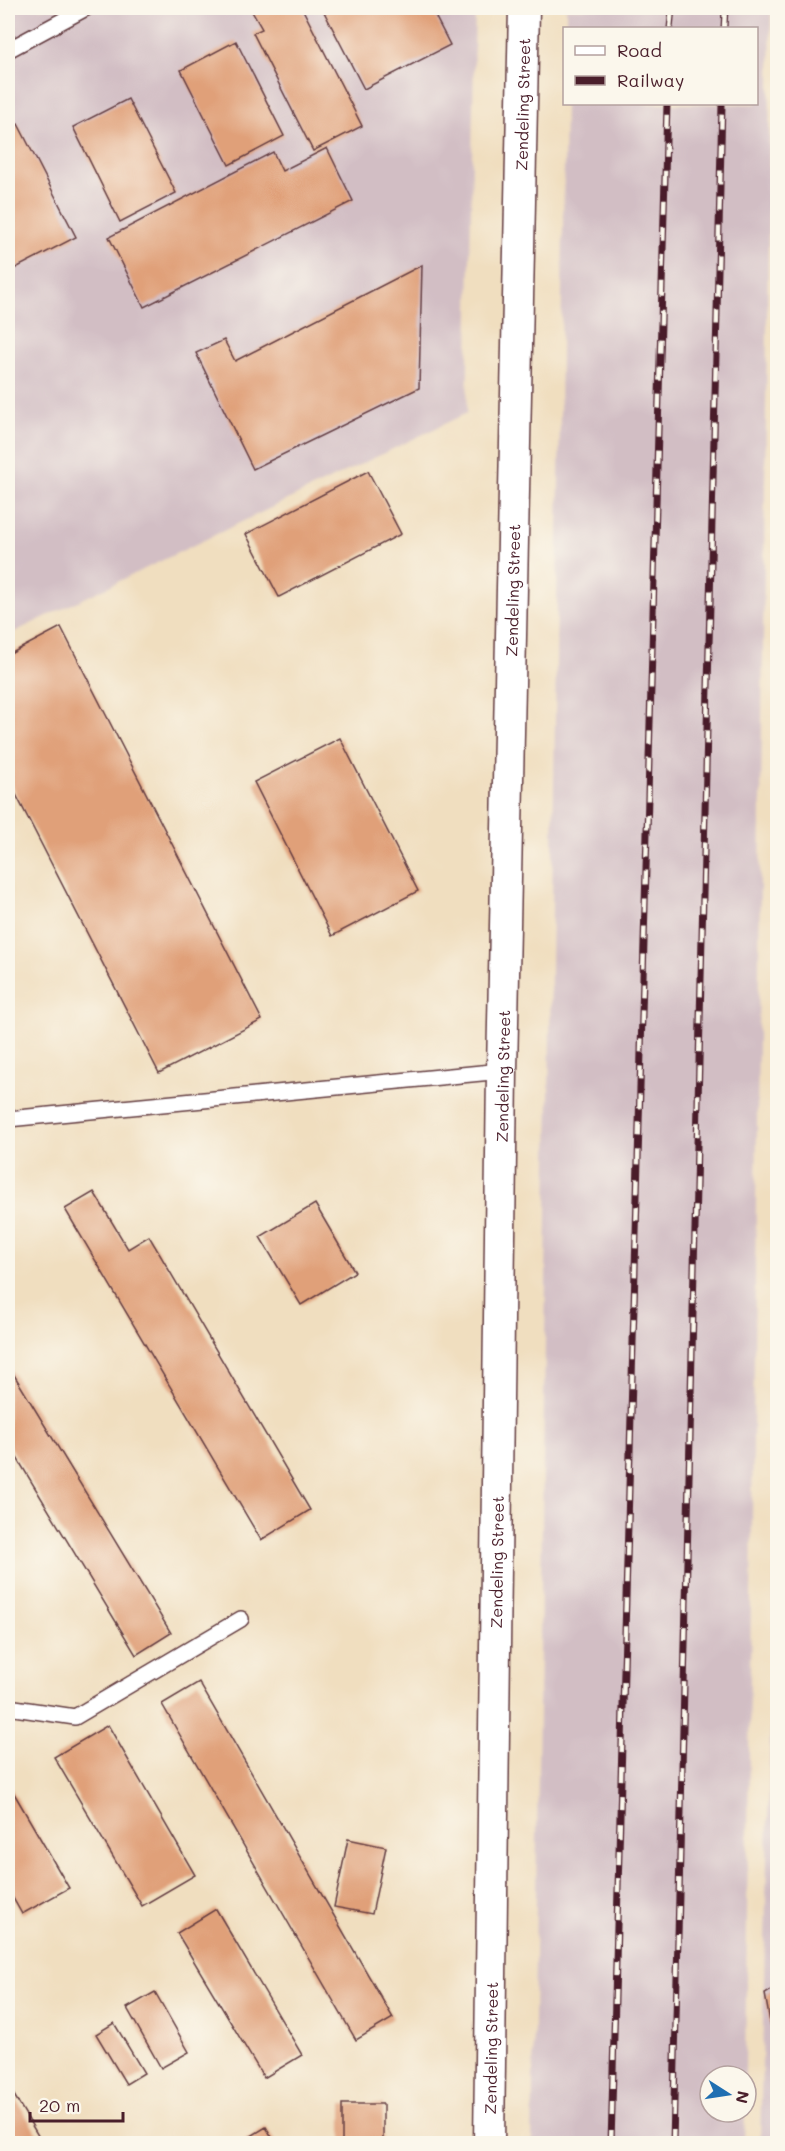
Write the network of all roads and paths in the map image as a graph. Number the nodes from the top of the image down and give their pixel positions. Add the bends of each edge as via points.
1 (86, 8) edge
2 (524, 8) edge
3 (8, 50) edge
4 (502, 1071) junction
5 (8, 1119) edge
6 (241, 1619) dead end
7 (8, 1707) edge
8 (489, 2144) edge

1 - 3 lane
2 - 4 street, Zendeling Street
4 - 5 lane
4 - 8 street, Zendeling Street
6 - 7 lane via 75,1717

